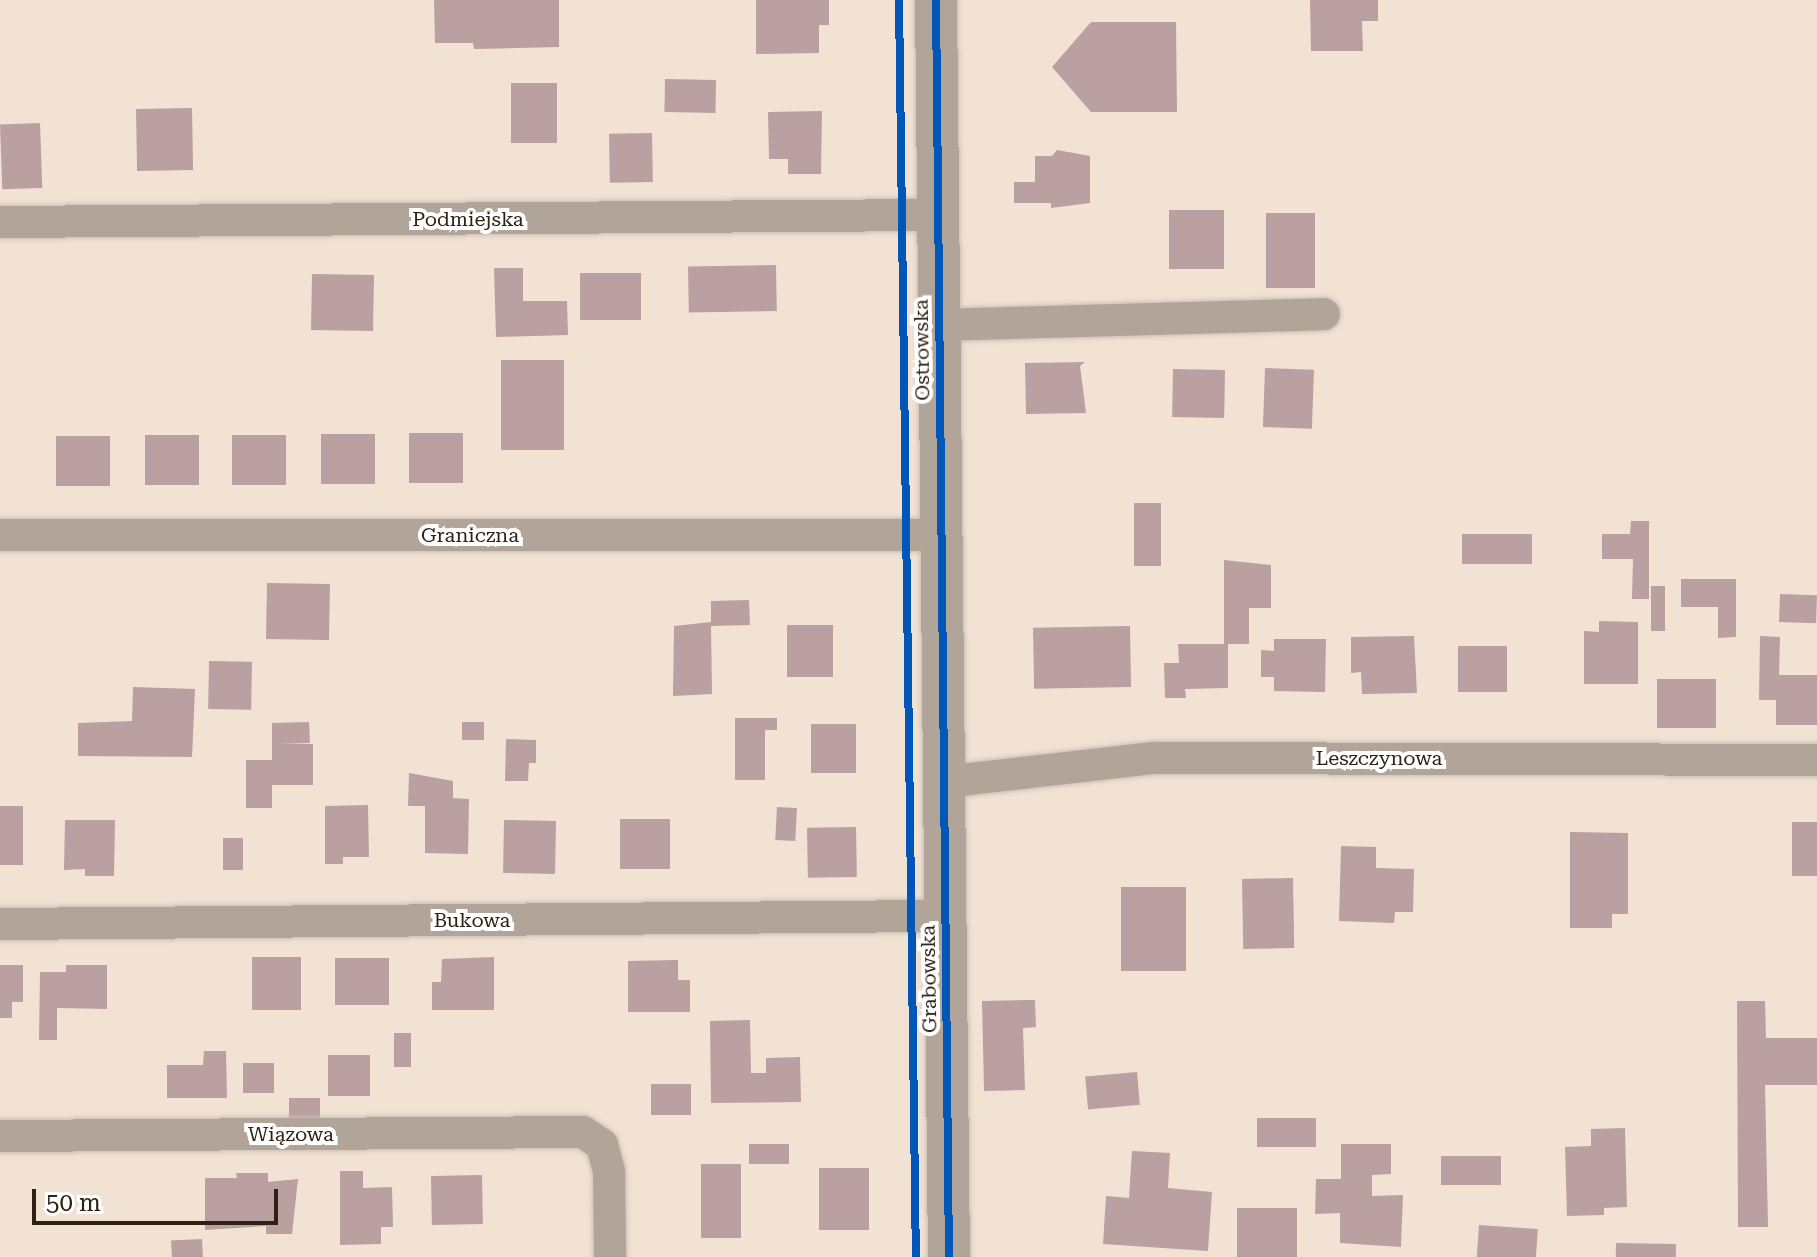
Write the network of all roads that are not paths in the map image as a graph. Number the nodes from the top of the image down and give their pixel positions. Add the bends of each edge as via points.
1 (936, 0) edge
2 (936, 215) junction
3 (0, 222) edge
4 (1324, 314) dead end
5 (937, 325) junction
6 (0, 535) edge
7 (940, 535) junction
8 (943, 700) joint
9 (1817, 760) edge
10 (943, 782) junction
11 (945, 916) junction
12 (0, 924) edge
13 (0, 1136) edge
14 (610, 1257) edge
15 (949, 1257) edge

1 - 2 street, Ostrowska
2 - 3 street, Podmiejska
2 - 5 street, Ostrowska
4 - 5 street
5 - 7 street, Ostrowska
6 - 7 street, Graniczna
7 - 8 street, Ostrowska
8 - 10 street, Grabowska
9 - 10 street, Leszczynowa via 1154,758
10 - 11 street, Grabowska
11 - 12 street, Bukowa
11 - 15 street, Grabowska
13 - 14 street, Wiązowa via 583,1132 602,1145 609,1172

